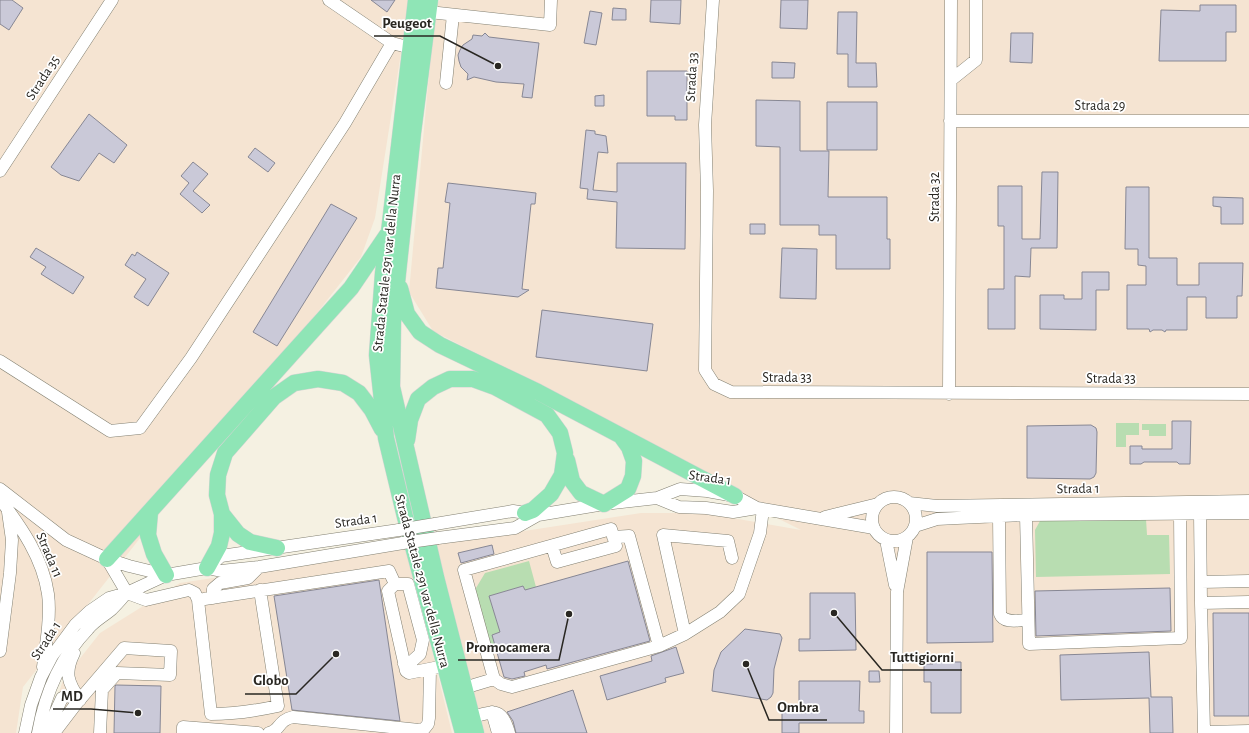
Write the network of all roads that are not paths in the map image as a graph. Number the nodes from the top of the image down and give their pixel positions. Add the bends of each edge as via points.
1 (112, 0) edge
2 (329, 0) edge
3 (416, 0) edge
4 (551, 0) edge
5 (713, 0) edge
6 (951, 0) edge
7 (976, 0) edge
8 (429, 6) edge
9 (453, 14) junction
10 (392, 43) junction
11 (411, 48) junction
12 (951, 80) junction
13 (446, 83) dead end
14 (950, 121) junction
15 (1249, 121) edge
16 (0, 172) edge
17 (390, 232) junction
18 (398, 273) junction
19 (0, 361) edge
20 (950, 394) junction
21 (1249, 394) edge
22 (621, 436) junction
23 (386, 438) junction
24 (405, 448) junction
25 (565, 453) junction
26 (0, 489) edge
27 (735, 496) junction
28 (657, 498) junction
29 (0, 499) edge
30 (1249, 501) edge
31 (909, 503) junction
32 (604, 504) junction
33 (878, 504) junction
34 (8, 509) junction
35 (760, 509) junction
36 (150, 512) junction
37 (1180, 513) junction
38 (1200, 513) junction
39 (1249, 513) edge
40 (222, 514) junction
41 (531, 514) junction
42 (1026, 515) junction
43 (999, 516) junction
44 (821, 518) junction
45 (915, 526) junction
46 (874, 528) junction
47 (613, 537) junction
48 (907, 537) junction
49 (886, 540) junction
50 (552, 546) junction
51 (277, 548) junction
52 (107, 558) junction
53 (732, 558) dead end
54 (259, 567) junction
55 (207, 568) junction
56 (166, 576) junction
57 (1249, 581) edge
58 (1201, 582) junction
59 (395, 584) junction
60 (260, 590) junction
61 (127, 592) junction
62 (897, 592) junction
63 (213, 598) junction
64 (198, 600) junction
65 (1249, 602) edge
66 (1202, 604) junction
67 (1028, 620) junction
68 (88, 627) junction
69 (685, 634) junction
70 (659, 646) junction
71 (0, 651) edge
72 (404, 664) junction
73 (437, 668) junction
74 (41, 678) junction
75 (494, 679) junction
76 (97, 688) junction
77 (464, 688) junction
78 (80, 700) junction
79 (492, 712) junction
80 (472, 717) junction
81 (1249, 732) edge
82 (25, 733) edge
83 (38, 733) edge
84 (46, 733) edge
85 (54, 733) edge
86 (100, 733) edge
87 (183, 733) edge
88 (258, 733) edge
89 (269, 733) edge
90 (463, 733) edge
91 (476, 733) edge
92 (498, 733) edge
93 (509, 733) edge
94 (896, 733) edge

1 - 16 street, Strada 35
2 - 10 street
3 - 11 main road, Strada Statale 291 var della Nurra
4 - 9 street via 550,25
5 - 20 street, Strada 33 via 705,125 705,370 711,380 731,392
6 - 12 street, Strada 32
7 - 12 street via 976,60
8 - 9 street
8 - 18 main road, Strada Statale 291 var della Nurra
9 - 13 street
10 - 11 street
10 - 19 street via 345,123 191,358 140,428 110,431
11 - 17 main road, Strada Statale 291 var della Nurra
12 - 14 street, Strada 32
14 - 15 street, Strada 29
14 - 20 street, Strada 32
17 - 23 main road, Strada Statale 291 var della Nurra via 383,273 376,355
17 - 36 main road via 351,288
18 - 22 main road via 400,292 407,314 420,332 440,345 538,392
18 - 24 main road, Strada Statale 291 var della Nurra via 393,322 392,387
20 - 21 street, Strada 33
22 - 27 main road
22 - 32 main road via 629,447 634,461 634,476 628,489
23 - 40 main road via 372,410 358,393 343,383 318,379 294,384 274,397 225,453 218,475 216,495
23 - 73 main road, Strada Statale 291 var della Nurra
24 - 25 main road via 410,420 418,399 433,387 450,379 473,379 547,415 560,433
24 - 77 main road, Strada Statale 291 var della Nurra
25 - 32 main road via 572,481 581,493
25 - 41 main road via 562,475 551,494
26 - 52 street, Strada 11 via 66,540
27 - 28 street, Strada 1 via 680,489
27 - 35 street, Strada 1
28 - 32 street, Strada 1
28 - 35 street, Strada 1 via 680,507 733,512
29 - 34 street, Strada 11
30 - 31 street, Strada 1 via 937,506
31 - 33 street via 893,497
31 - 45 street via 915,514
32 - 41 street, Strada 1
33 - 44 street, Strada 1
33 - 46 street via 872,518
34 - 71 street via 10,573
34 - 74 street, Strada 11 via 32,546 48,595 47,632
35 - 44 street, Strada 1
35 - 69 street via 760,533 739,594 720,612
36 - 52 main road
36 - 56 main road via 148,535 154,554
37 - 38 street
37 - 42 street
37 - 67 street via 1181,638 1028,644
38 - 39 street
38 - 58 street
40 - 51 main road via 238,534 250,542
40 - 55 main road via 219,546
41 - 51 street, Strada 1, bridge via 513,511
41 - 54 street, Strada 1, bridge via 515,528 403,543
42 - 43 street
42 - 67 street
43 - 45 street via 937,519
43 - 67 street via 1000,614 1006,620
44 - 46 street, Strada 1
45 - 48 street
46 - 49 street
47 - 50 street via 611,529
47 - 50 street via 616,546 557,562
47 - 70 street via 630,536
48 - 49 street via 897,541
48 - 62 street
49 - 62 street
50 - 75 street via 464,570
51 - 55 street, Strada 1 via 221,556
52 - 56 street, Strada 11
52 - 61 street
53 - 69 street via 728,541 662,535
54 - 55 street, Strada 1 via 221,572
54 - 63 street via 248,578 220,583 214,590
55 - 56 street, Strada 1
56 - 61 street, Strada 1
57 - 58 street
58 - 66 street
59 - 60 street via 389,571
59 - 72 street via 388,591
59 - 72 street via 408,584 423,640 420,654 410,663
60 - 63 street
60 - 64 street via 278,706 252,712 211,714
61 - 64 street via 146,600 189,590 195,593
61 - 68 street, Strada 1 via 113,608
61 - 74 street, Strada 1 via 109,598 75,625 52,656
62 - 94 street
63 - 64 street
65 - 66 street
66 - 81 street via 1204,732
68 - 78 street via 73,656 68,675 72,689
68 - 83 street, Strada 1 via 68,651 53,681
69 - 70 street
70 - 75 street via 512,687
72 - 73 street via 409,673
73 - 89 street via 428,724 424,729 293,717 282,721
73 - 90 main road, Strada Statale 291 var della Nurra
74 - 82 street, Strada 1 via 31,705
75 - 77 street
76 - 76 street via 102,690 117,673 170,676 171,651 124,648
76 - 78 street
76 - 86 street
77 - 80 main road, Strada Statale 291 var della Nurra
78 - 84 street via 68,696 62,698
78 - 85 street
79 - 80 street
79 - 92 street
79 - 93 street via 500,715
80 - 91 main road, Strada Statale 291 var della Nurra
87 - 88 street via 183,727

